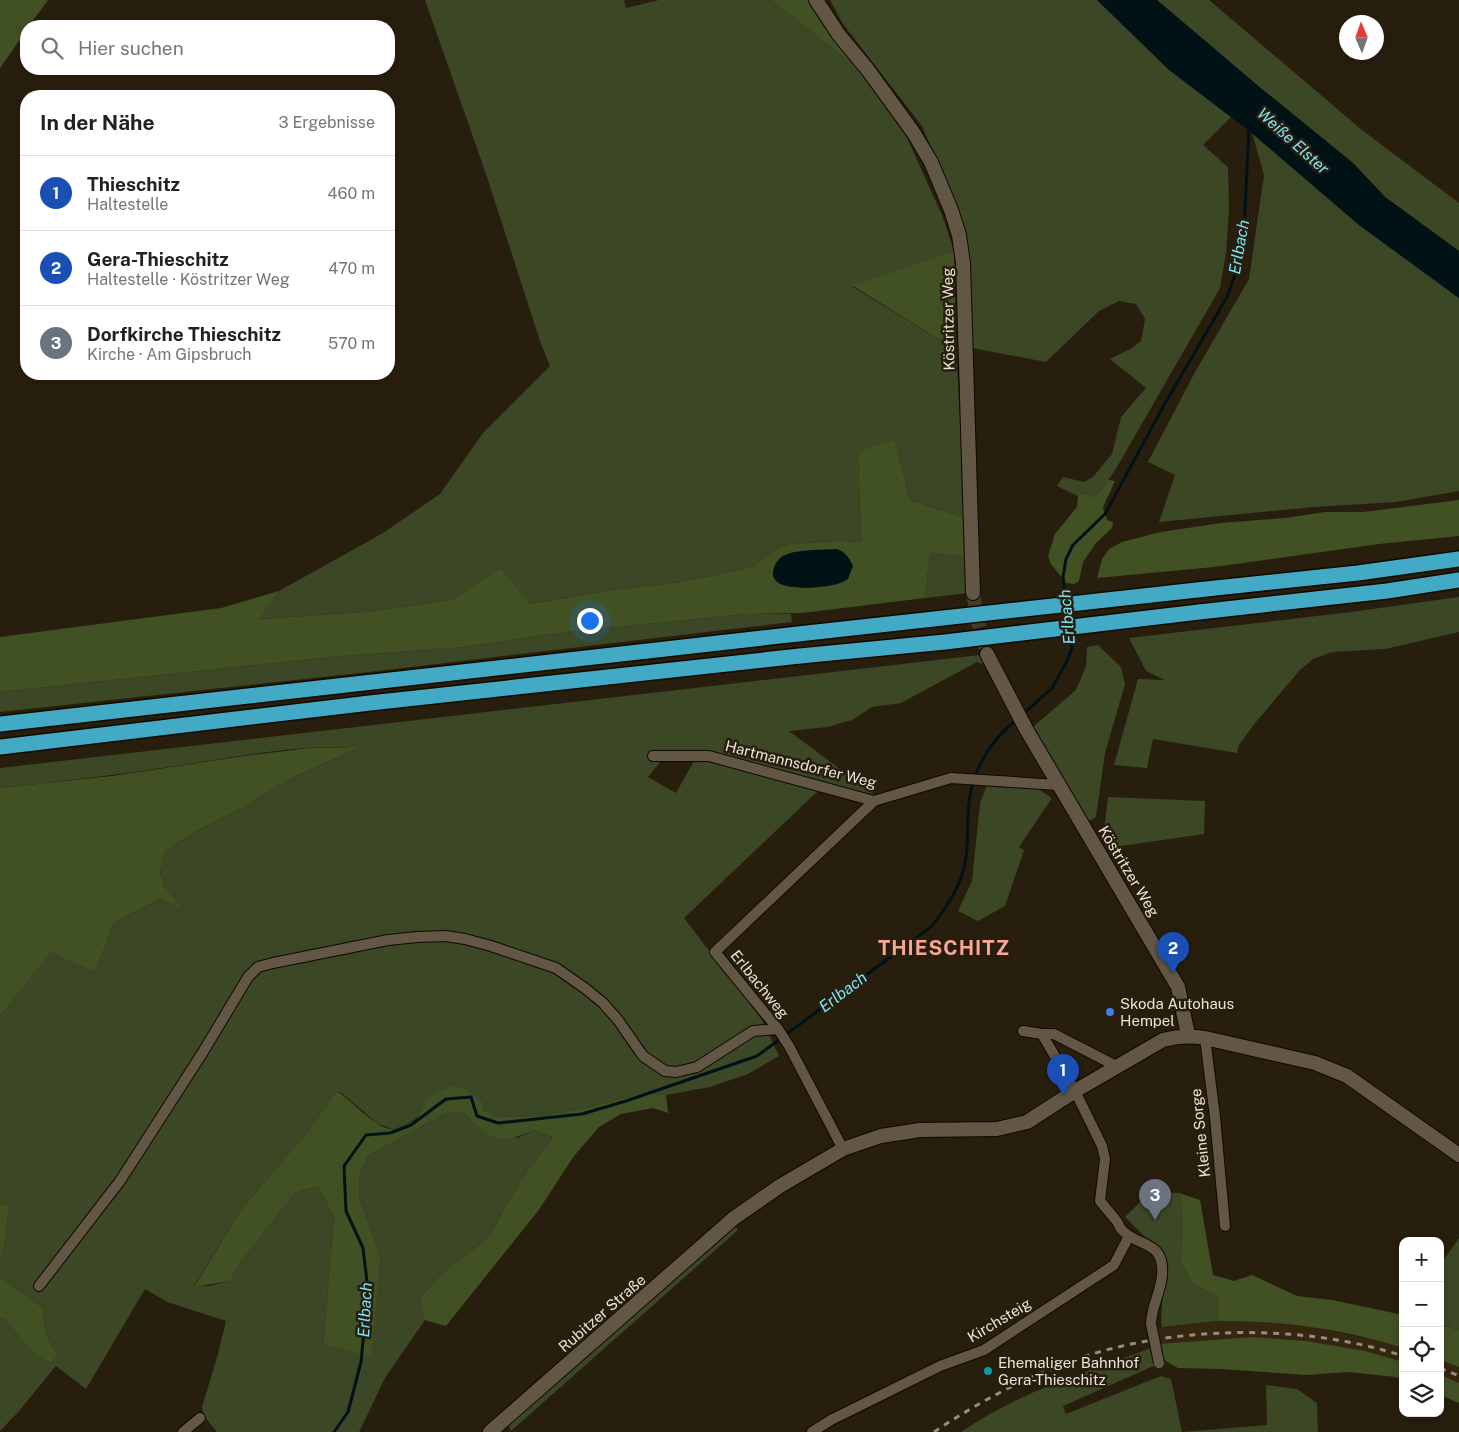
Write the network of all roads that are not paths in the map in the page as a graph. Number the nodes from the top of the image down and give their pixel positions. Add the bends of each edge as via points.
1 (816, 0) edge
2 (1459, 559) edge
3 (1459, 580) edge
4 (973, 593) tunnel mouth
5 (987, 654) tunnel mouth
6 (0, 724) edge
7 (0, 747) edge
8 (653, 756) dead end
9 (1058, 785) junction
10 (874, 801) junction
11 (1023, 1031) dead end
12 (779, 1032) junction
13 (1042, 1034) junction
14 (1188, 1035) junction
15 (1205, 1038) junction
16 (1118, 1067) junction
17 (1075, 1091) junction
18 (843, 1149) junction
19 (1459, 1155) edge
20 (1225, 1226) dead end
21 (1129, 1236) junction
22 (39, 1286) dead end
23 (1159, 1363) dead end
24 (200, 1418) dead end
25 (183, 1432) edge
26 (490, 1432) edge
27 (812, 1432) edge

1 - 4 main road, Köstritzer Weg via 913,132 931,162 959,235 963,263
2 - 6 highway, bridge
3 - 7 highway, bridge via 945,642
5 - 9 main road, Köstritzer Weg
8 - 10 street, Hartmannsdorfer Weg via 709,756
9 - 10 street, Hartmannsdorfer Weg via 951,778
9 - 14 main road, Köstritzer Weg via 1178,986
10 - 12 street, Erlbachweg via 715,952
11 - 13 street
12 - 18 street, Erlbachweg
12 - 22 street via 753,1031 697,1067 665,1071 643,1056 603,1003 556,968 491,946 446,936 388,940 258,967 248,977 120,1181
13 - 16 street via 1054,1034
13 - 17 street
14 - 15 main road
14 - 16 main road, Rubitzer Straße via 1163,1040
15 - 19 main road via 1315,1063 1347,1076
15 - 20 street, Kleine Sorge
16 - 17 main road, Rubitzer Straße
17 - 18 main road, Rubitzer Straße via 1027,1122 997,1129 920,1130 881,1136
17 - 21 street via 1102,1146 1105,1159 1100,1201
18 - 26 main road, Rubitzer Straße via 734,1218
21 - 23 street, bridge via 1152,1246 1161,1259 1162,1274 1151,1314
21 - 27 street, Kirchsteig via 1114,1265 984,1350 940,1366
24 - 25 street

